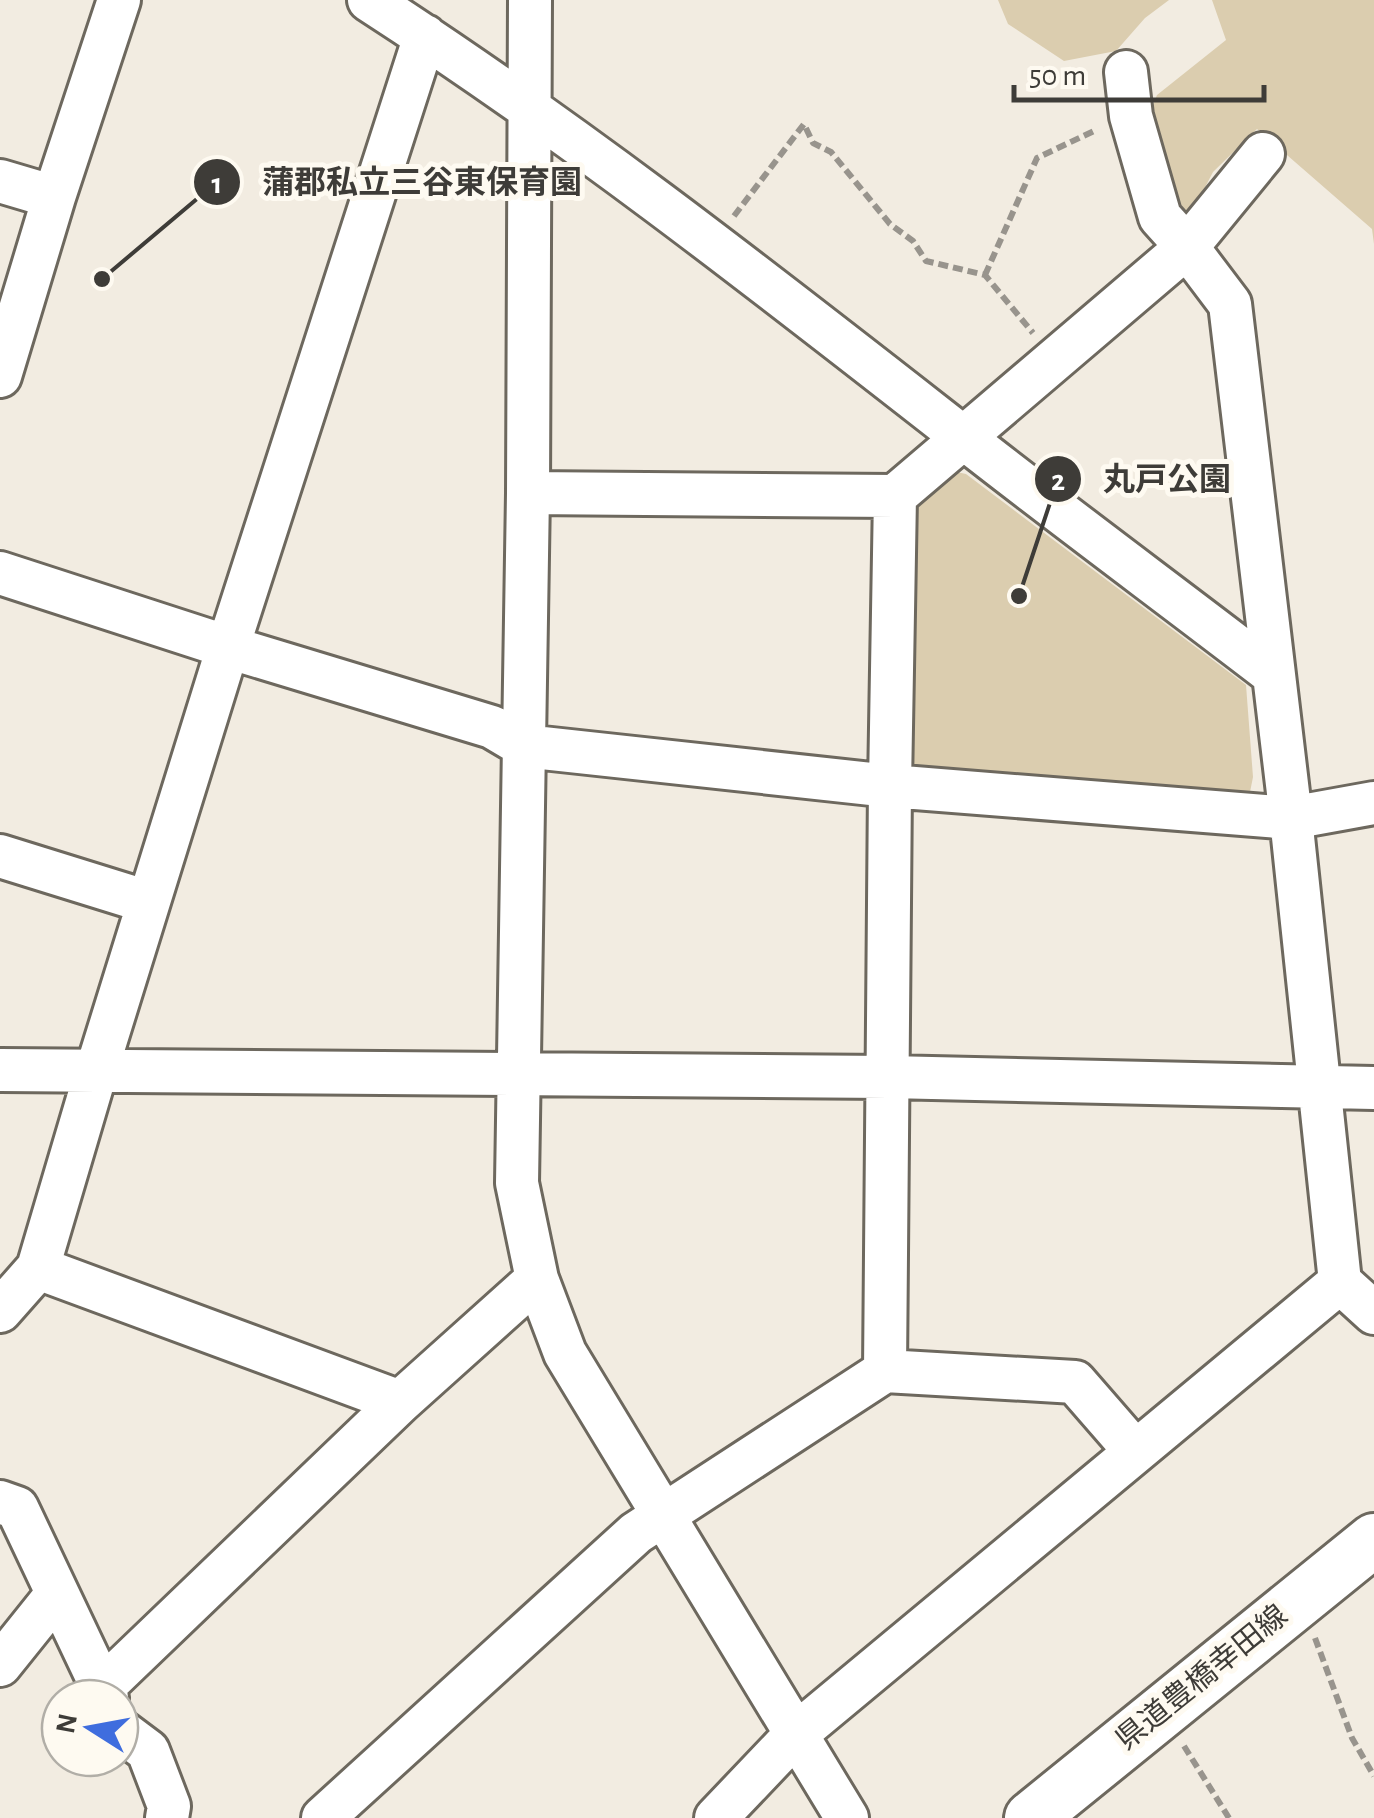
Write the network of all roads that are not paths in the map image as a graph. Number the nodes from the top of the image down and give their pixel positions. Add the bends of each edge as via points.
1 (119, 0) edge
2 (369, 0) edge
3 (530, 0) edge
4 (425, 36) junction
5 (1126, 72) dead end
6 (529, 107) junction
7 (1263, 154) dead end
8 (0, 181) edge
9 (54, 197) junction
10 (1188, 247) junction
11 (0, 376) edge
12 (964, 438) junction
13 (528, 493) junction
14 (895, 496) junction
15 (0, 573) edge
16 (228, 647) junction
17 (1273, 674) junction
18 (524, 746) junction
19 (890, 786) junction
20 (1374, 803) edge
21 (1291, 818) junction
22 (0, 856) edge
23 (148, 902) junction
24 (0, 1070) edge
25 (96, 1072) junction
26 (517, 1076) junction
27 (889, 1078) junction
28 (1319, 1088) junction
29 (1374, 1088) edge
30 (38, 1268) junction
31 (537, 1278) junction
32 (1340, 1282) junction
33 (0, 1311) edge
34 (1374, 1312) edge
35 (885, 1372) junction
36 (400, 1402) junction
37 (1136, 1452) junction
38 (0, 1502) edge
39 (663, 1516) junction
40 (1374, 1540) edge
41 (58, 1594) junction
42 (0, 1664) edge
43 (98, 1678) edge
44 (120, 1678) edge
45 (795, 1735) junction
46 (140, 1745) edge
47 (167, 1818) edge
48 (324, 1818) edge
49 (716, 1818) edge
50 (847, 1818) edge
51 (1031, 1818) edge

1 - 9 street
2 - 4 street
3 - 6 street
4 - 6 street
4 - 16 street
5 - 10 street via 1131,116 1160,217
6 - 12 street
6 - 13 street
7 - 10 street
8 - 9 street
9 - 11 street
10 - 12 street
10 - 17 street via 1230,304
12 - 14 street
12 - 17 street
13 - 14 street
13 - 18 street
14 - 19 street
15 - 16 street
16 - 18 street via 492,727
16 - 23 street
17 - 21 street
18 - 19 street
18 - 26 street
19 - 21 street
19 - 27 street
20 - 21 street
21 - 28 street
22 - 23 street
23 - 25 street
24 - 25 street
25 - 26 street
25 - 30 street
26 - 27 street
26 - 31 street via 517,1183
27 - 28 street
27 - 35 street
28 - 29 street
28 - 32 street
30 - 33 street
30 - 36 street
31 - 36 street
31 - 39 street via 564,1354
32 - 34 street
32 - 37 street
35 - 37 street via 1075,1382
35 - 39 street
36 - 44 street
37 - 45 street
38 - 41 street via 17,1508
39 - 45 street
39 - 48 street via 636,1532
40 - 51 main road, 県道豊橋幸田線
41 - 42 street
41 - 43 street
45 - 49 street
45 - 50 street
46 - 47 street via 169,1806

